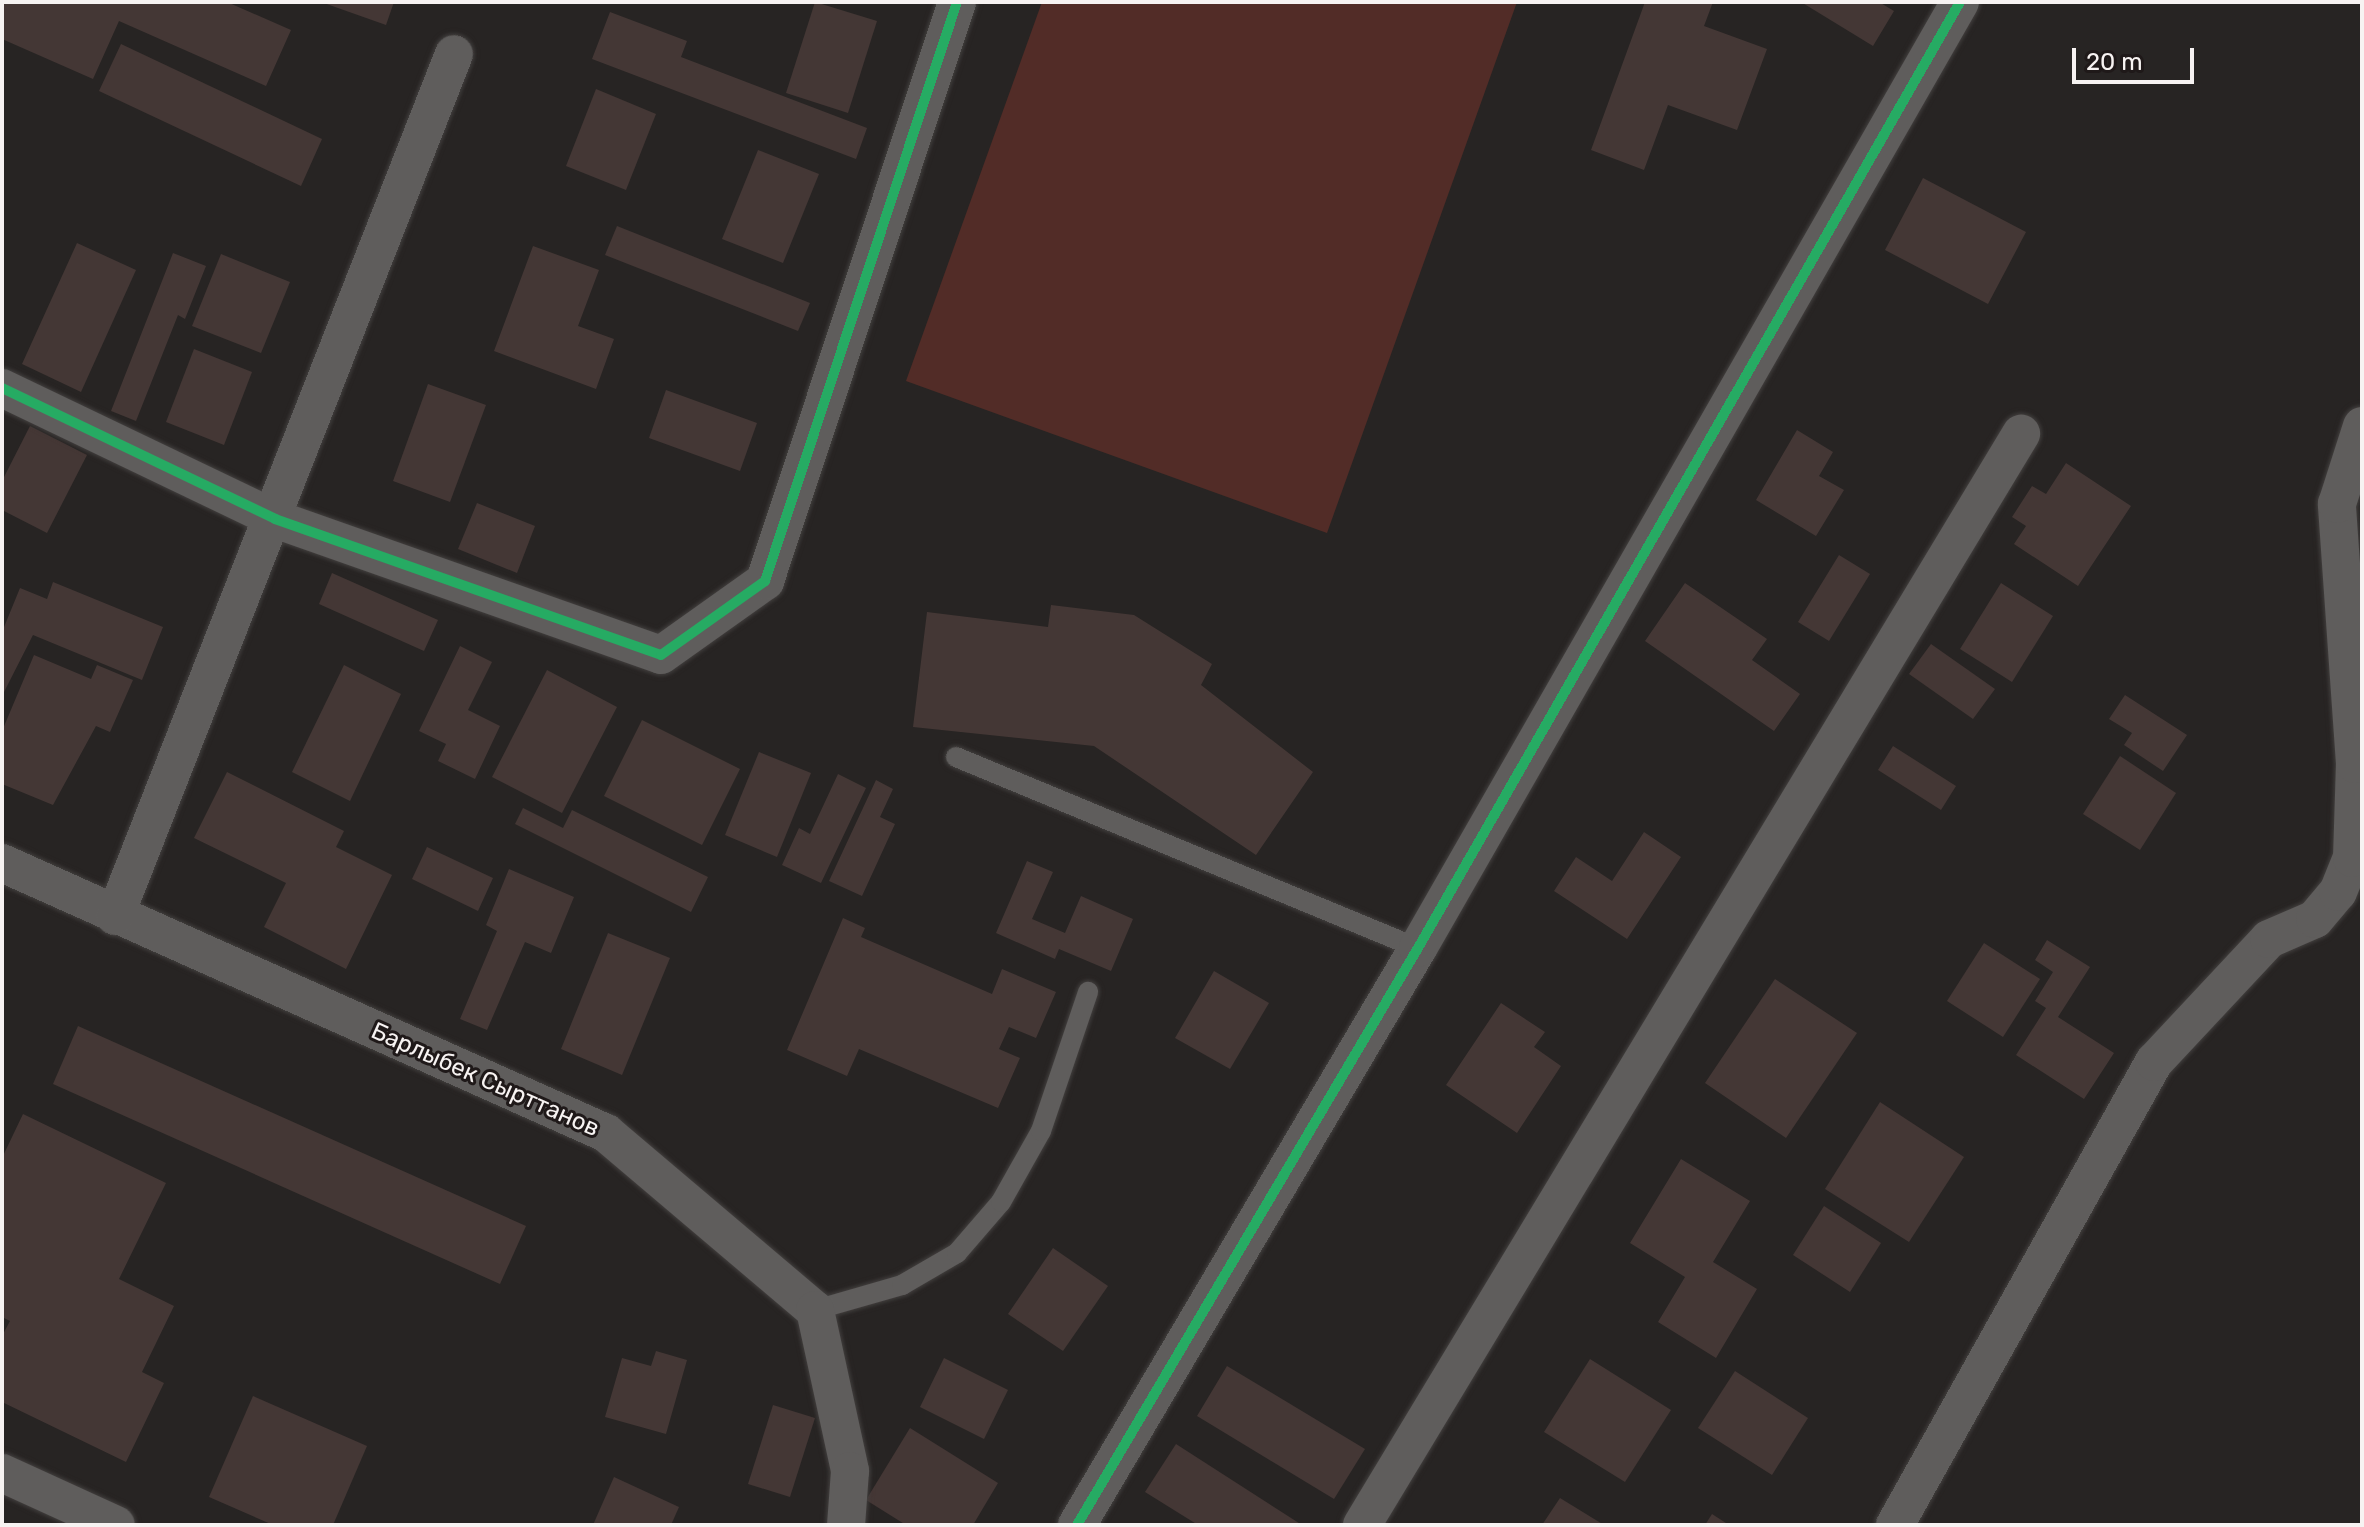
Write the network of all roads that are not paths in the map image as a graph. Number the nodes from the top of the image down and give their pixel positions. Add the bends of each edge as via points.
1 (957, 2) edge
2 (1960, 2) edge
3 (454, 54) dead end
4 (2, 388) edge
5 (2362, 426) edge
6 (2021, 434) dead end
7 (275, 519) junction
8 (956, 757) dead end
9 (2, 863) edge
10 (115, 916) junction
11 (1418, 948) junction
12 (1088, 992) dead end
13 (815, 1310) junction
14 (2, 1473) edge
15 (116, 1525) edge
16 (846, 1525) edge
17 (1077, 1525) edge
18 (1362, 1525) edge
19 (1895, 1525) edge

1 - 7 street via 765,581 661,655
2 - 11 street
3 - 7 street
4 - 7 street
5 - 19 street via 2337,504 2355,764 2352,858 2338,892 2315,919 2269,939 2154,1062
6 - 18 street
7 - 10 street
8 - 11 lane
9 - 10 street, Барлыбек Сырттанов
10 - 13 street, Барлыбек Сырттанов via 606,1133
11 - 17 street
12 - 13 lane via 1041,1131 1001,1202 957,1253 902,1285
13 - 16 street via 850,1471
14 - 15 street

